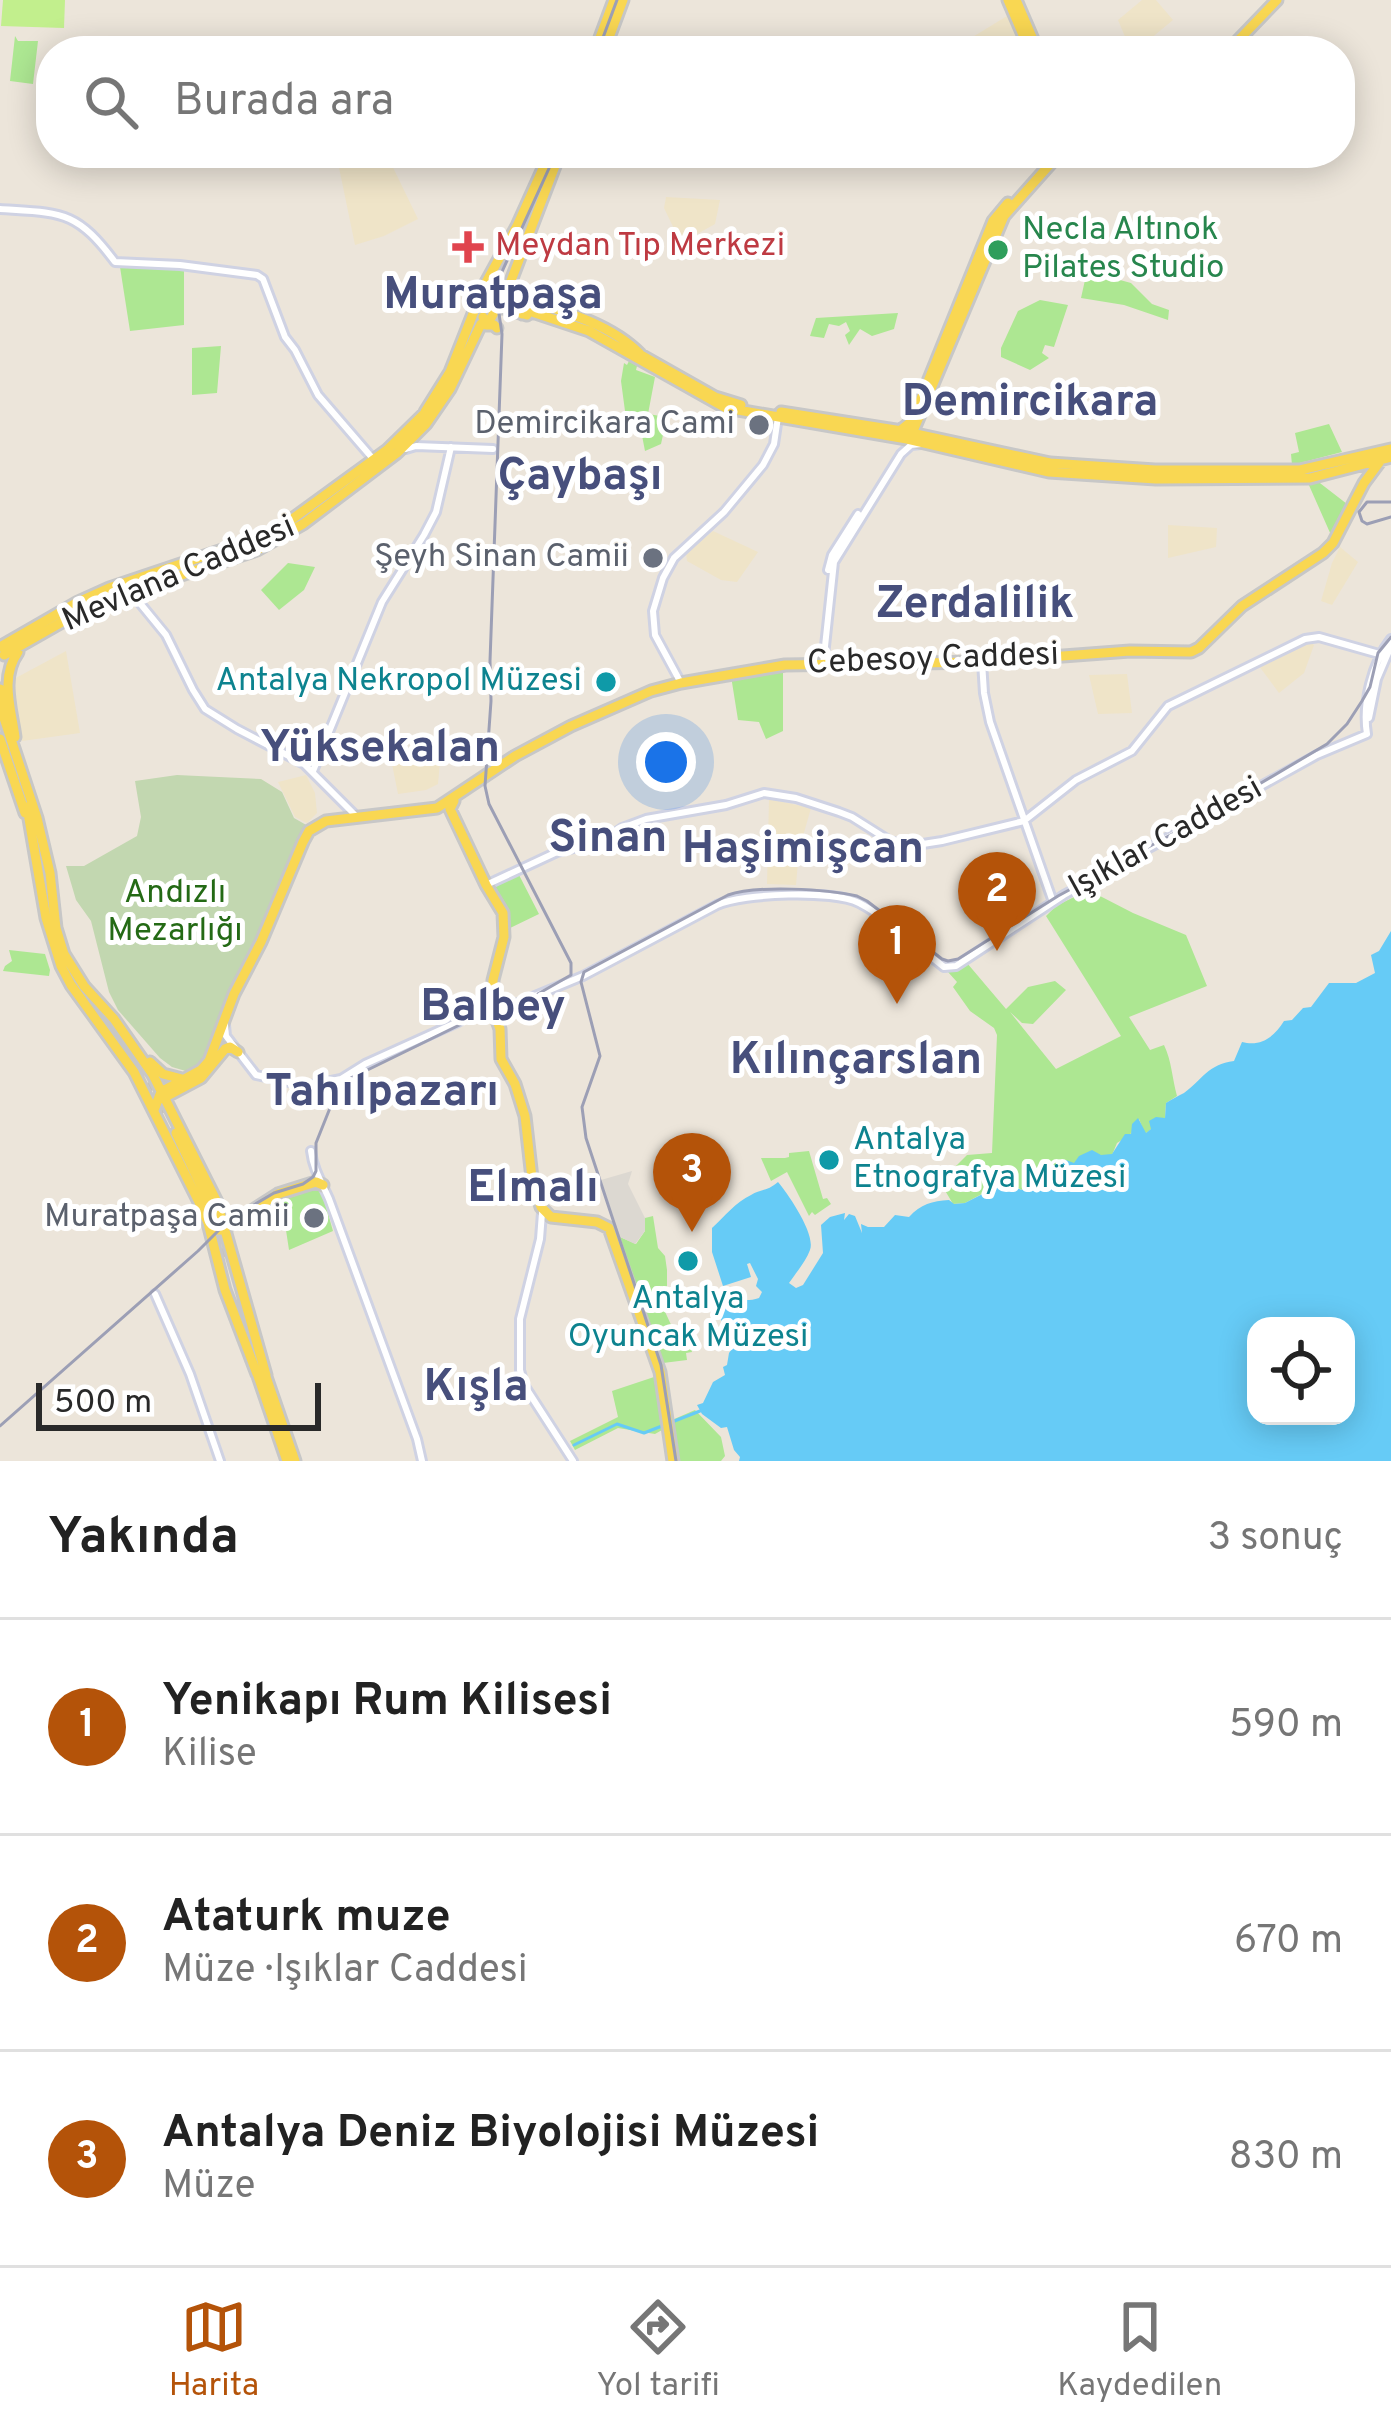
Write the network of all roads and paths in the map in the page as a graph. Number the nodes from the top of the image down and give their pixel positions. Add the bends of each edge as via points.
1 (619, 0) edge
2 (1012, 0) edge
3 (1281, 0) edge
4 (606, 36) edge
5 (1028, 36) edge
6 (1246, 36) edge
7 (543, 168) edge
8 (554, 168) edge
9 (1043, 168) edge
10 (0, 209) edge
11 (1000, 215) junction
12 (513, 273) junction
13 (490, 274) junction
14 (484, 286) junction
15 (501, 308) junction
16 (526, 308) junction
17 (484, 322) junction
18 (639, 357) junction
19 (778, 418) junction
20 (424, 421) junction
21 (894, 433) junction
22 (907, 440) junction
23 (926, 443) junction
24 (429, 447) junction
25 (451, 447) junction
26 (493, 449) dead end
27 (397, 453) junction
28 (1385, 455) edge
29 (374, 460) junction
30 (1364, 465) junction
31 (1349, 468) junction
32 (1364, 483) junction
33 (832, 561) junction
34 (137, 579) junction
35 (130, 591) junction
36 (110, 593) junction
37 (1391, 643) edge
38 (18, 652) junction
39 (2, 653) edge
40 (1383, 655) junction
41 (982, 662) junction
42 (820, 665) junction
43 (681, 683) junction
44 (0, 689) edge
45 (0, 706) edge
46 (0, 724) edge
47 (15, 736) junction
48 (0, 739) edge
49 (313, 771) junction
50 (457, 796) junction
51 (437, 808) junction
52 (450, 808) junction
53 (346, 814) junction
54 (33, 819) junction
55 (1024, 821) junction
56 (486, 885) junction
57 (1064, 896) junction
58 (1053, 902) junction
59 (1034, 915) junction
60 (84, 986) junction
61 (494, 999) junction
62 (224, 1020) junction
63 (500, 1029) junction
64 (136, 1048) junction
65 (238, 1052) junction
66 (187, 1079) junction
67 (157, 1096) junction
68 (310, 1151) dead end
69 (323, 1186) junction
70 (216, 1221) junction
71 (547, 1221) junction
72 (154, 1294) dead end
73 (288, 1460) edge
74 (673, 1460) edge
75 (220, 1461) edge
76 (422, 1461) edge
77 (573, 1461) edge
78 (661, 1461) edge

1 - 4 main road
2 - 5 main road
3 - 6 main road
7 - 13 main road
8 - 12 main road
9 - 11 main road
10 - 29 street via 76,220 115,262 263,279 318,395
11 - 21 main road via 912,422
11 - 22 main road
12 - 13 main road via 497,288
12 - 15 main road
12 - 16 main road
13 - 14 main road
14 - 15 main road via 487,300
14 - 17 main road
15 - 16 main road
15 - 17 main road
16 - 18 main road
17 - 20 main road via 453,394
18 - 19 main road via 726,408
18 - 21 main road via 727,402
19 - 21 main road
19 - 43 street via 763,465 663,578 655,634
20 - 24 street
20 - 27 main road, Mevlana Caddesi
20 - 29 main road, Mevlana Caddesi
21 - 22 main road
22 - 23 main road
22 - 28 main road via 1050,464 1155,470 1300,470
22 - 33 street
23 - 31 main road via 1049,472 1156,479 1310,478
23 - 33 street via 901,454
24 - 25 street
24 - 27 street
25 - 26 street
25 - 49 street via 436,512 382,602
27 - 35 main road, Mevlana Caddesi via 274,542
28 - 30 main road
28 - 32 main road, Cebesoy Caddesi
29 - 34 main road, Mevlana Caddesi via 273,533
30 - 31 main road
30 - 32 main road
31 - 32 main road
32 - 41 main road, Cebesoy Caddesi via 1323,553 1242,606 1195,650
33 - 42 street
34 - 36 main road, Mevlana Caddesi
34 - 39 main road, Mevlana Caddesi
35 - 36 main road, Mevlana Caddesi
35 - 49 street via 166,635 206,709
36 - 38 main road
36 - 39 main road, Mevlana Caddesi
37 - 40 street
38 - 39 main road
38 - 47 main road via 7,681
40 - 55 street via 1313,636 1168,706 1132,751 1076,780
40 - 57 street, Işıklar Caddesi via 1367,734
41 - 42 main road, Cebesoy Caddesi
41 - 55 street via 990,722
42 - 43 main road, Cebesoy Caddesi
43 - 50 main road, Cebesoy Caddesi via 571,726
44 - 47 main road
45 - 54 main road
46 - 54 main road
47 - 54 main road
48 - 54 main road
49 - 53 street
50 - 51 main road, Cebesoy Caddesi
50 - 52 main road
51 - 52 main road
51 - 53 main road
52 - 56 main road
53 - 62 main road via 309,831
54 - 60 main road via 59,939
54 - 67 main road via 46,917 70,986
55 - 56 street via 910,845 839,812 767,793 646,819
55 - 58 street
56 - 61 main road via 503,917
57 - 58 street, Işıklar Caddesi
57 - 59 street
58 - 59 street, Işıklar Caddesi
59 - 63 street, Işıklar Caddesi via 944,967 855,901 739,898 504,1009
60 - 64 main road
60 - 67 main road
61 - 63 main road
61 - 65 street via 328,1084 256,1075
62 - 65 street
62 - 66 main road via 209,1061
63 - 71 main road
64 - 66 main road via 163,1074
64 - 67 main road
65 - 67 main road via 230,1047 201,1078
66 - 67 main road
67 - 70 main road
67 - 70 main road
68 - 69 street
69 - 70 main road via 278,1194
69 - 76 street
70 - 73 main road via 246,1350
71 - 74 main road via 609,1228 658,1364
71 - 77 street via 520,1319 520,1370
72 - 75 street
74 - 78 main road

